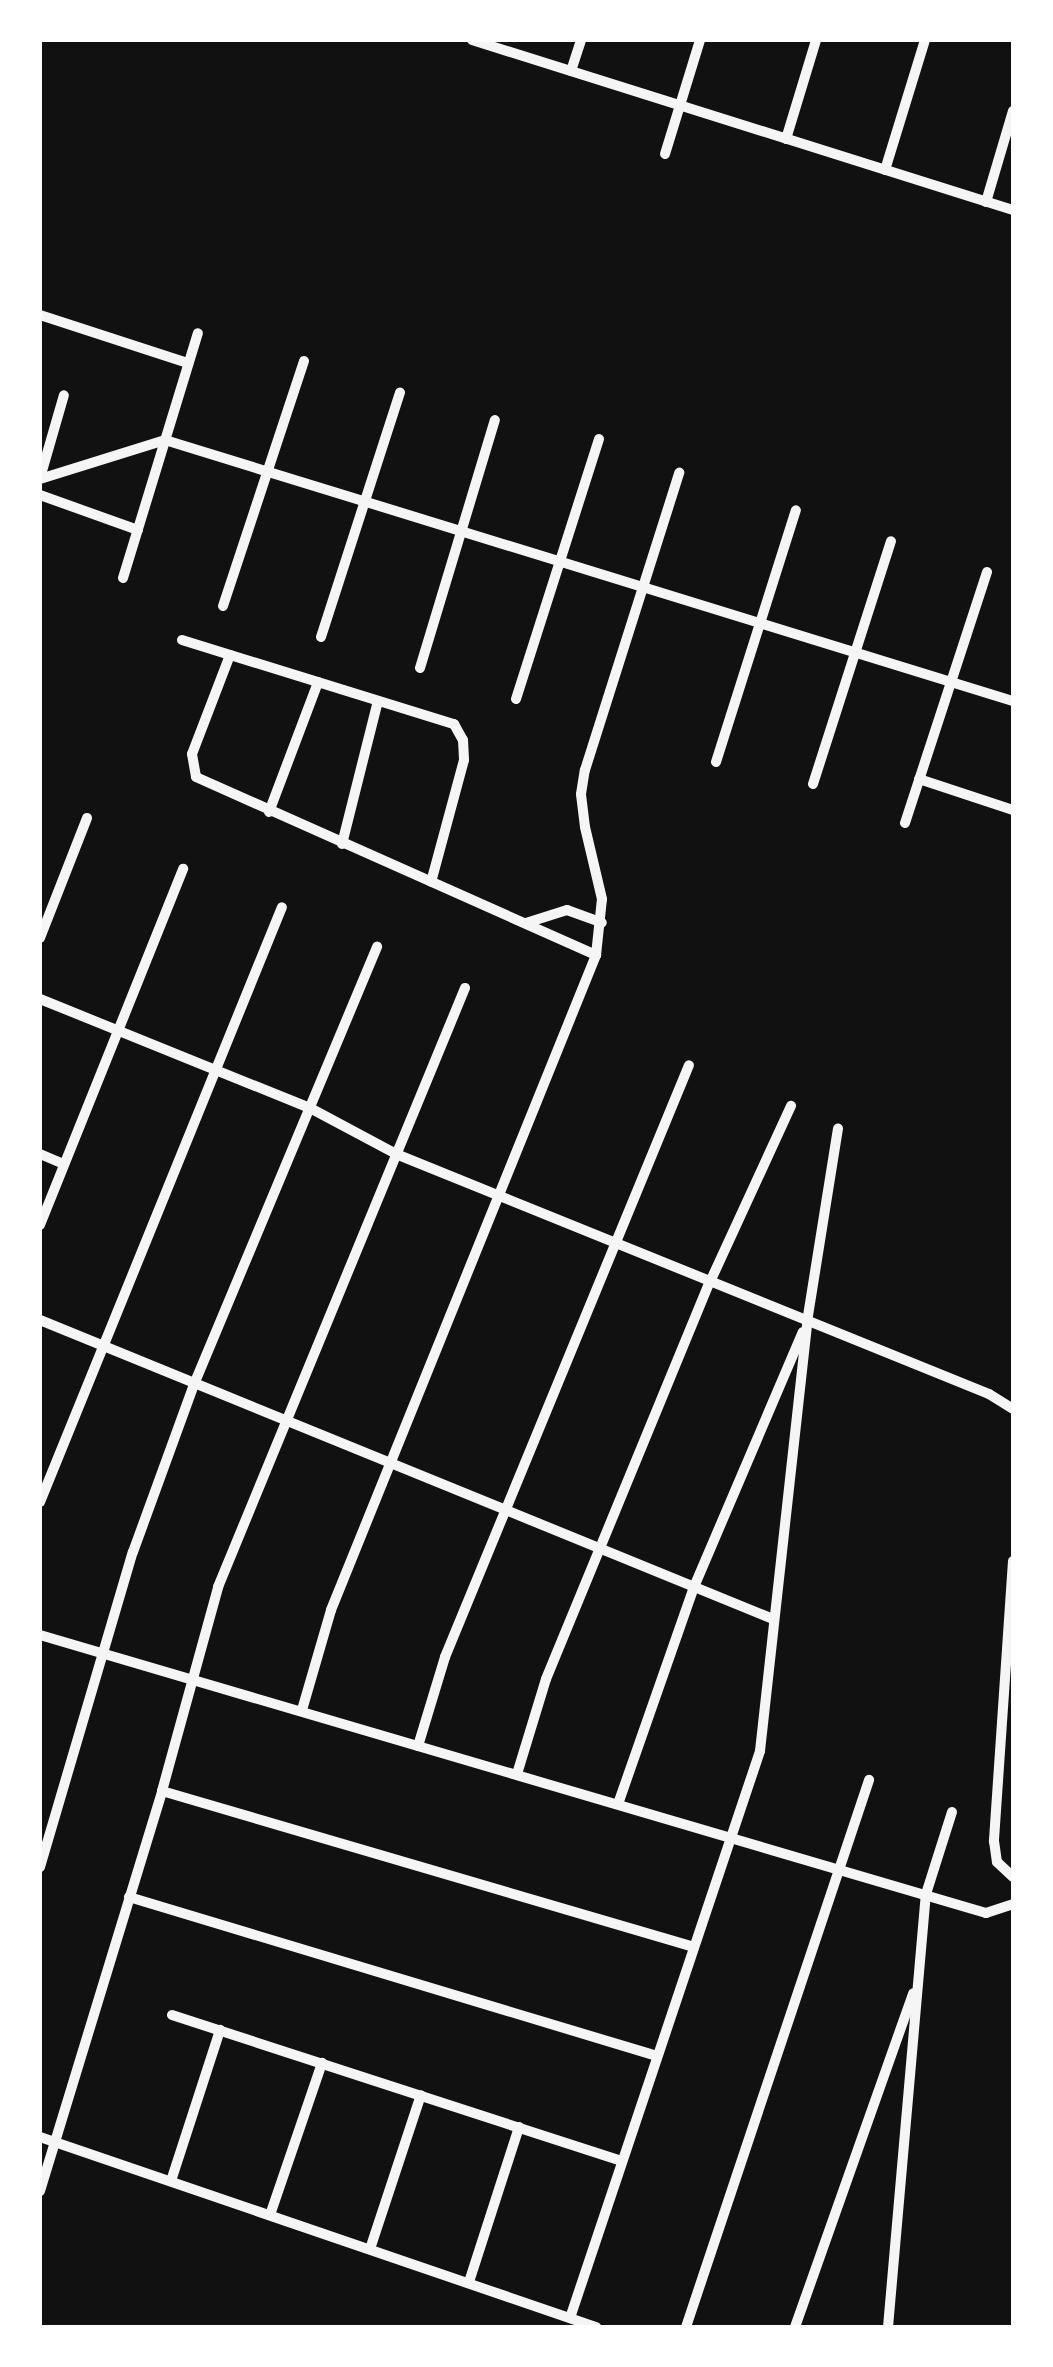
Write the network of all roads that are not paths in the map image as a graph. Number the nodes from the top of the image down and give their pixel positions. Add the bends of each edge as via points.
1 (473, 40) edge
2 (581, 40) edge
3 (700, 40) edge
4 (816, 40) edge
5 (925, 40) edge
6 (571, 71) junction
7 (680, 105) junction
8 (1013, 111) edge
9 (786, 139) junction
10 (665, 154) dead end
11 (885, 170) junction
12 (986, 202) junction
13 (1013, 210) edge
14 (40, 315) edge
15 (198, 333) dead end
16 (304, 360) dead end
17 (188, 363) junction
18 (400, 392) dead end
19 (64, 394) dead end
20 (495, 420) dead end
21 (165, 440) junction
22 (599, 440) dead end
23 (268, 470) junction
24 (678, 474) dead end
25 (40, 479) edge
26 (40, 495) edge
27 (365, 500) junction
28 (796, 510) dead end
29 (138, 530) junction
30 (462, 530) junction
31 (891, 541) dead end
32 (560, 561) junction
33 (986, 572) dead end
34 (123, 578) dead end
35 (644, 586) junction
36 (223, 606) dead end
37 (760, 622) junction
38 (320, 637) dead end
39 (182, 640) dead end
40 (855, 652) junction
41 (230, 655) junction
42 (420, 668) dead end
43 (318, 682) junction
44 (951, 682) junction
45 (516, 699) dead end
46 (378, 701) junction
47 (1013, 701) edge
48 (716, 762) dead end
49 (919, 780) junction
50 (813, 784) dead end
51 (1013, 810) edge
52 (268, 812) junction
53 (87, 818) dead end
54 (905, 823) dead end
55 (342, 844) junction
56 (182, 869) dead end
57 (431, 882) junction
58 (282, 907) dead end
59 (526, 923) junction
60 (602, 923) junction
61 (40, 938) edge
62 (377, 947) dead end
63 (596, 956) junction
64 (465, 988) dead end
65 (40, 998) edge
66 (118, 1034) junction
67 (689, 1065) dead end
68 (216, 1068) junction
69 (790, 1106) dead end
70 (310, 1108) junction
71 (838, 1128) dead end
72 (40, 1154) edge
73 (396, 1154) junction
74 (63, 1164) junction
75 (498, 1196) junction
76 (40, 1225) edge
77 (616, 1244) junction
78 (710, 1282) junction
79 (40, 1320) edge
80 (807, 1322) junction
81 (104, 1346) junction
82 (194, 1382) junction
83 (1013, 1409) edge
84 (288, 1421) junction
85 (394, 1464) junction
86 (40, 1502) edge
87 (508, 1511) junction
88 (602, 1550) junction
89 (1013, 1562) edge
90 (694, 1587) junction
91 (773, 1619) junction
92 (40, 1635) edge
93 (104, 1654) junction
94 (192, 1682) junction
95 (302, 1710) junction
96 (418, 1746) junction
97 (518, 1774) junction
98 (869, 1780) dead end
99 (162, 1791) junction
100 (618, 1804) junction
101 (952, 1812) dead end
102 (731, 1837) junction
103 (40, 1867) edge
104 (842, 1869) junction
105 (1013, 1877) edge
106 (926, 1894) junction
107 (129, 1897) junction
108 (1013, 1904) edge
109 (694, 1948) junction
110 (919, 1976) junction
111 (172, 2016) dead end
112 (220, 2030) junction
113 (657, 2056) junction
114 (322, 2063) junction
115 (421, 2095) junction
116 (519, 2127) junction
117 (40, 2136) edge
118 (55, 2142) junction
119 (621, 2162) junction
120 (171, 2182) junction
121 (40, 2191) edge
122 (270, 2215) junction
123 (370, 2249) junction
124 (468, 2282) junction
125 (570, 2318) junction
126 (596, 2327) edge
127 (686, 2327) edge
128 (795, 2327) edge
129 (888, 2327) edge

1 - 6 street
2 - 6 street
3 - 7 street
4 - 9 street
5 - 11 street
6 - 7 street
7 - 9 street
7 - 10 street
8 - 12 street
9 - 11 street
11 - 12 street
12 - 13 street
14 - 17 street
15 - 17 street
16 - 23 street
17 - 21 street
18 - 27 street
19 - 25 street
20 - 30 street
21 - 23 street
21 - 25 street
21 - 29 street
22 - 32 street
23 - 27 street
23 - 36 street
24 - 35 street
26 - 29 street
27 - 30 street
27 - 38 street
28 - 37 street
29 - 34 street
30 - 32 street
30 - 42 street
31 - 40 street
32 - 35 street
32 - 45 street
33 - 44 street
35 - 37 street
35 - 60 street via 581,794
37 - 40 street
37 - 48 street
39 - 41 street
40 - 44 street
40 - 50 street
41 - 43 street
41 - 52 street via 191,768 205,784
43 - 46 street
43 - 52 street
44 - 47 street
44 - 49 street
46 - 55 street
46 - 57 street via 454,724 463,740 464,760
49 - 51 street
49 - 54 street
52 - 55 street
53 - 61 street
55 - 57 street
56 - 66 street
57 - 59 street
58 - 68 street
59 - 60 street via 567,910
59 - 63 street
60 - 63 street
62 - 70 street
63 - 75 street
64 - 73 street
65 - 66 street
66 - 68 street
66 - 74 street
67 - 77 street
68 - 70 street
68 - 81 street
69 - 78 street
70 - 73 street
70 - 82 street
71 - 80 street
72 - 74 street
73 - 75 street
73 - 84 street
74 - 76 street
75 - 77 street
75 - 85 street
77 - 78 street
77 - 87 street
78 - 80 street
78 - 88 street
79 - 81 street
80 - 83 street
80 - 90 street
80 - 91 street
81 - 82 street
81 - 86 street
82 - 84 street
82 - 93 street
84 - 85 street
84 - 94 street via 218,1586
85 - 87 street
85 - 95 street via 331,1610
87 - 88 street
87 - 96 street via 445,1657
88 - 90 street
88 - 97 street via 546,1679
89 - 105 street via 994,1841 997,1862
90 - 91 street
90 - 100 street
91 - 102 street via 760,1751
92 - 93 street
93 - 94 street
93 - 103 street
94 - 95 street
94 - 99 street
95 - 96 street
96 - 97 street
97 - 100 street
98 - 104 street
99 - 107 street
99 - 109 street
100 - 102 street
101 - 106 street
102 - 104 street
102 - 109 street
104 - 106 street
104 - 127 street
106 - 108 street via 986,1913
106 - 110 street
107 - 113 street
107 - 118 street
109 - 113 street
110 - 128 street
110 - 129 street
111 - 112 street
112 - 114 street
112 - 120 street
113 - 119 street
114 - 115 street
114 - 122 street
115 - 116 street
115 - 123 street
116 - 119 street
116 - 124 street
117 - 118 street
118 - 120 street
118 - 121 street
119 - 125 street
120 - 122 street
122 - 123 street
123 - 124 street
124 - 125 street
125 - 126 street

